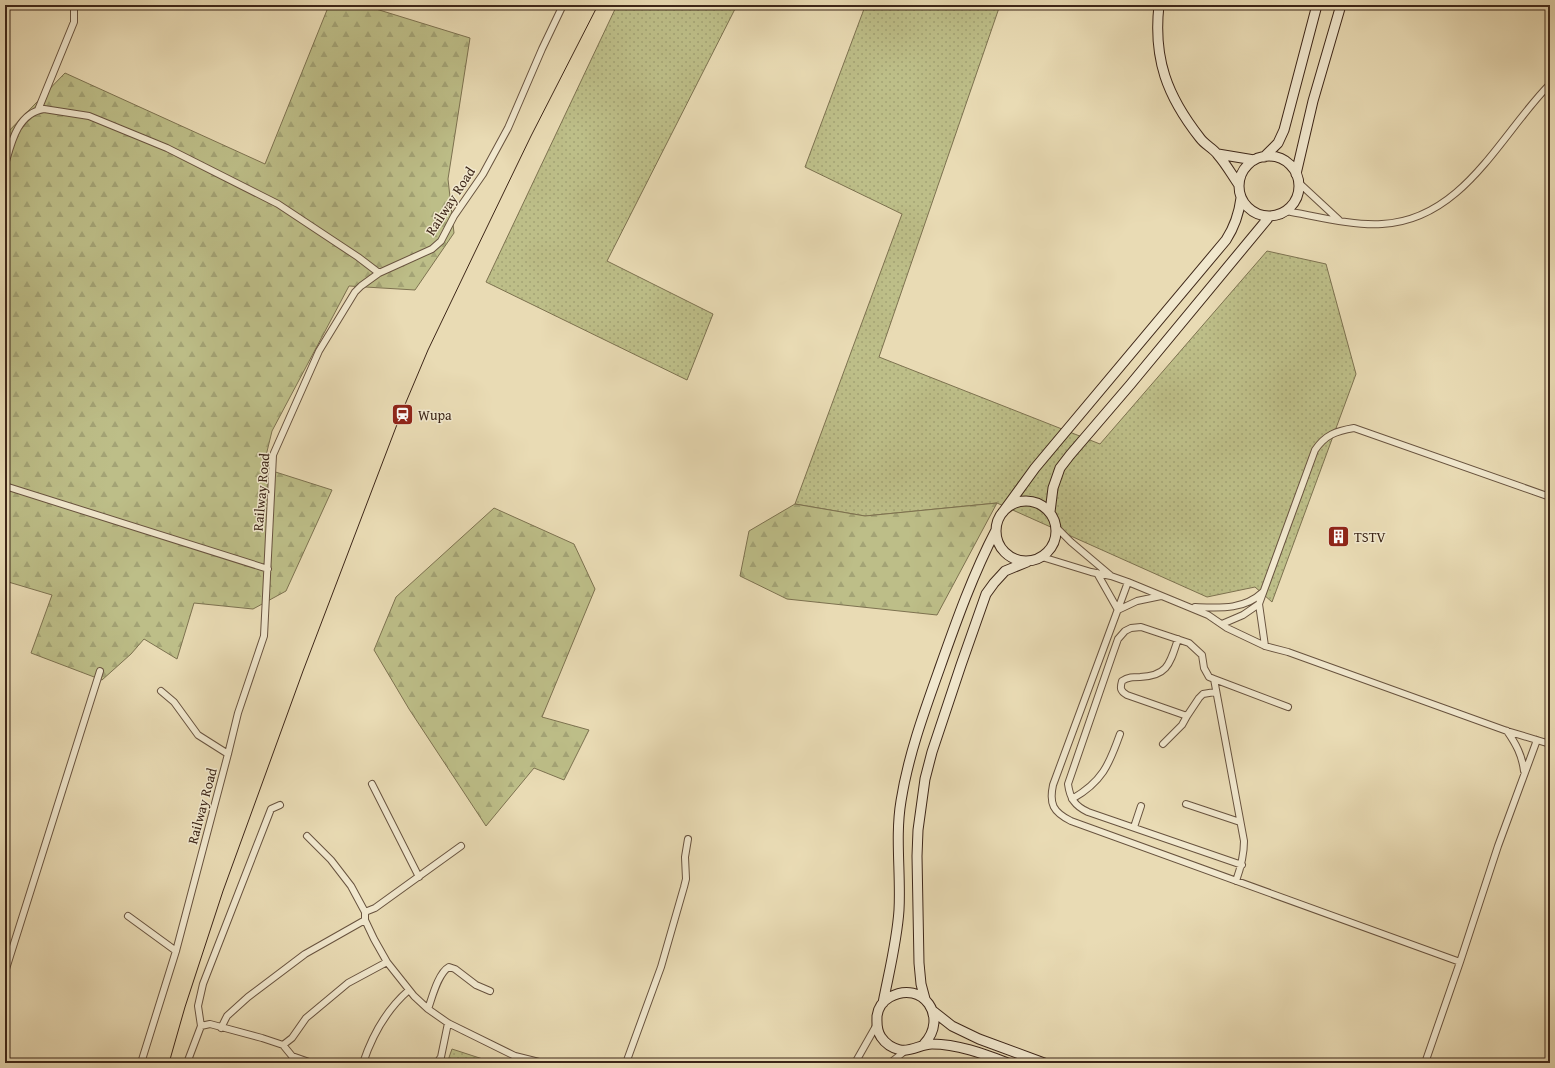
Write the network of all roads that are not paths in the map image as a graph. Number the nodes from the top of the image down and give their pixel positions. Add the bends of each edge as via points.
1 (74, 5) edge
2 (563, 5) edge
3 (1159, 5) edge
4 (1317, 5) edge
5 (1341, 5) edge
6 (1550, 84) edge
7 (38, 110) junction
8 (1218, 154) junction
9 (1264, 157) junction
10 (1254, 160) junction
11 (5, 165) edge
12 (1297, 178) junction
13 (1239, 185) junction
14 (1241, 198) junction
15 (1286, 211) junction
16 (1269, 216) junction
17 (1338, 220) junction
18 (379, 273) junction
19 (5, 486) edge
20 (1550, 497) edge
21 (1003, 512) junction
22 (1050, 512) junction
23 (1056, 528) junction
24 (996, 530) junction
25 (1042, 557) junction
26 (1027, 562) junction
27 (268, 569) junction
28 (1097, 573) junction
29 (1111, 576) junction
30 (1128, 582) junction
31 (1264, 590) junction
32 (1162, 596) junction
33 (1260, 604) junction
34 (1190, 607) junction
35 (1118, 610) junction
36 (1222, 624) junction
37 (1178, 639) junction
38 (1265, 646) junction
39 (100, 671) dead end
40 (1214, 679) junction
41 (161, 690) dead end
42 (1216, 692) junction
43 (1288, 707) dead end
44 (1187, 716) junction
45 (1507, 731) junction
46 (1120, 734) dead end
47 (1537, 740) junction
48 (1163, 744) dead end
49 (1550, 744) edge
50 (228, 754) junction
51 (1524, 772) junction
52 (372, 784) dead end
53 (1072, 799) junction
54 (1186, 804) dead end
55 (280, 805) dead end
56 (1141, 806) dead end
57 (1240, 822) junction
58 (1134, 827) junction
59 (306, 836) dead end
60 (688, 839) dead end
61 (461, 846) dead end
62 (1242, 864) junction
63 (419, 877) junction
64 (1236, 881) junction
65 (365, 912) junction
66 (128, 916) dead end
67 (365, 920) junction
68 (176, 952) junction
69 (387, 962) junction
70 (1460, 962) junction
71 (5, 972) edge
72 (409, 990) junction
73 (490, 991) dead end
74 (924, 999) junction
75 (883, 1002) junction
76 (428, 1009) junction
77 (933, 1011) junction
78 (448, 1023) junction
79 (201, 1026) junction
80 (876, 1026) junction
81 (221, 1028) junction
82 (924, 1044) junction
83 (283, 1045) junction
84 (905, 1050) junction
85 (985, 1059) edge
86 (141, 1063) edge
87 (187, 1063) edge
88 (312, 1063) edge
89 (363, 1063) edge
90 (437, 1063) edge
91 (543, 1063) edge
92 (626, 1063) edge
93 (855, 1063) edge
94 (890, 1063) edge
95 (1008, 1063) edge
96 (1044, 1063) edge
97 (1425, 1063) edge

1 - 7 street via 74,22
2 - 18 street, Railway Road via 508,128 441,241 432,249
3 - 8 street via 1157,34 1160,59 1172,96 1202,140
4 - 9 street via 1284,130 1278,143
5 - 12 street via 1313,101
6 - 17 street via 1490,158 1451,198 1424,214 1403,222 1381,225
7 - 11 street via 27,117 17,129
7 - 18 street via 90,116 167,148 278,204
8 - 10 street
8 - 13 street
9 - 10 street
9 - 12 street via 1283,160 1291,166
10 - 13 street via 1246,166
12 - 15 street via 1296,198
12 - 17 street
13 - 14 street
14 - 16 street via 1252,212
14 - 21 street via 1238,214 1226,240 1035,468
15 - 16 street
15 - 17 street
16 - 22 street via 1060,468 1053,488
18 - 27 street, Railway Road via 356,292 319,351 273,455
19 - 27 street
20 - 31 street via 1354,428 1335,432 1315,450
21 - 22 street via 1013,504 1026,500 1039,504
21 - 24 street
22 - 23 street
23 - 25 street via 1056,539 1050,550
23 - 29 street
24 - 26 street via 997,540 1008,556
24 - 75 street via 952,634 913,744 898,829 899,909 896,936
25 - 26 street
25 - 28 street
26 - 74 street via 1006,571 986,594 925,779 917,856 919,963
27 - 50 street, Railway Road via 264,636 238,713
28 - 29 street
28 - 35 street
29 - 30 street
30 - 32 street
30 - 35 street
31 - 33 street
31 - 34 street via 1256,598 1235,606
32 - 34 street
32 - 35 street
33 - 36 street
33 - 38 street
34 - 36 street
35 - 64 street via 1052,785 1050,797 1054,808 1060,816 1071,821
36 - 38 street
37 - 40 street via 1190,643 1202,655 1204,668 1209,677
37 - 44 street via 1170,662 1163,672 1127,678 1122,681 1120,688 1127,695
37 - 53 street via 1141,627 1131,628 1118,639 1068,784
38 - 45 street
39 - 71 street
40 - 42 street
40 - 43 street
41 - 50 street via 174,702 198,735
42 - 44 street via 1203,694
42 - 57 street
44 - 48 street via 1182,725
45 - 47 street
45 - 51 street via 1523,759
46 - 53 street via 1102,775 1087,791
47 - 49 street
47 - 51 street
50 - 68 street, Railway Road
51 - 70 street
52 - 63 street
53 - 58 street via 1088,812
54 - 57 street
55 - 79 street via 271,809 203,984 198,1006
56 - 58 street
57 - 62 street via 1244,841
58 - 62 street
59 - 65 street via 341,872
60 - 92 street via 685,857 686,879 662,967
61 - 63 street
62 - 64 street
63 - 65 street via 375,908
64 - 70 street
65 - 67 street
66 - 68 street
67 - 69 street
67 - 81 street via 305,954 248,997 227,1016
68 - 86 street, Railway Road
69 - 72 street
69 - 83 street via 348,983 306,1018 292,1038
70 - 97 street
72 - 76 street
72 - 89 street via 392,1007 370,1043
73 - 76 street via 449,967 437,982
74 - 75 street via 910,992 898,993
74 - 77 street
75 - 80 street via 877,1013
76 - 78 street
77 - 82 street via 934,1029
77 - 96 street via 952,1026 979,1039
78 - 90 street via 441,1057
78 - 91 street via 515,1056
79 - 81 street via 210,1024
79 - 87 street
80 - 84 street via 880,1036 889,1046
80 - 93 street
81 - 83 street
82 - 84 street via 915,1049
82 - 85 street via 944,1044
83 - 88 street via 292,1056
84 - 94 street
85 - 95 street

